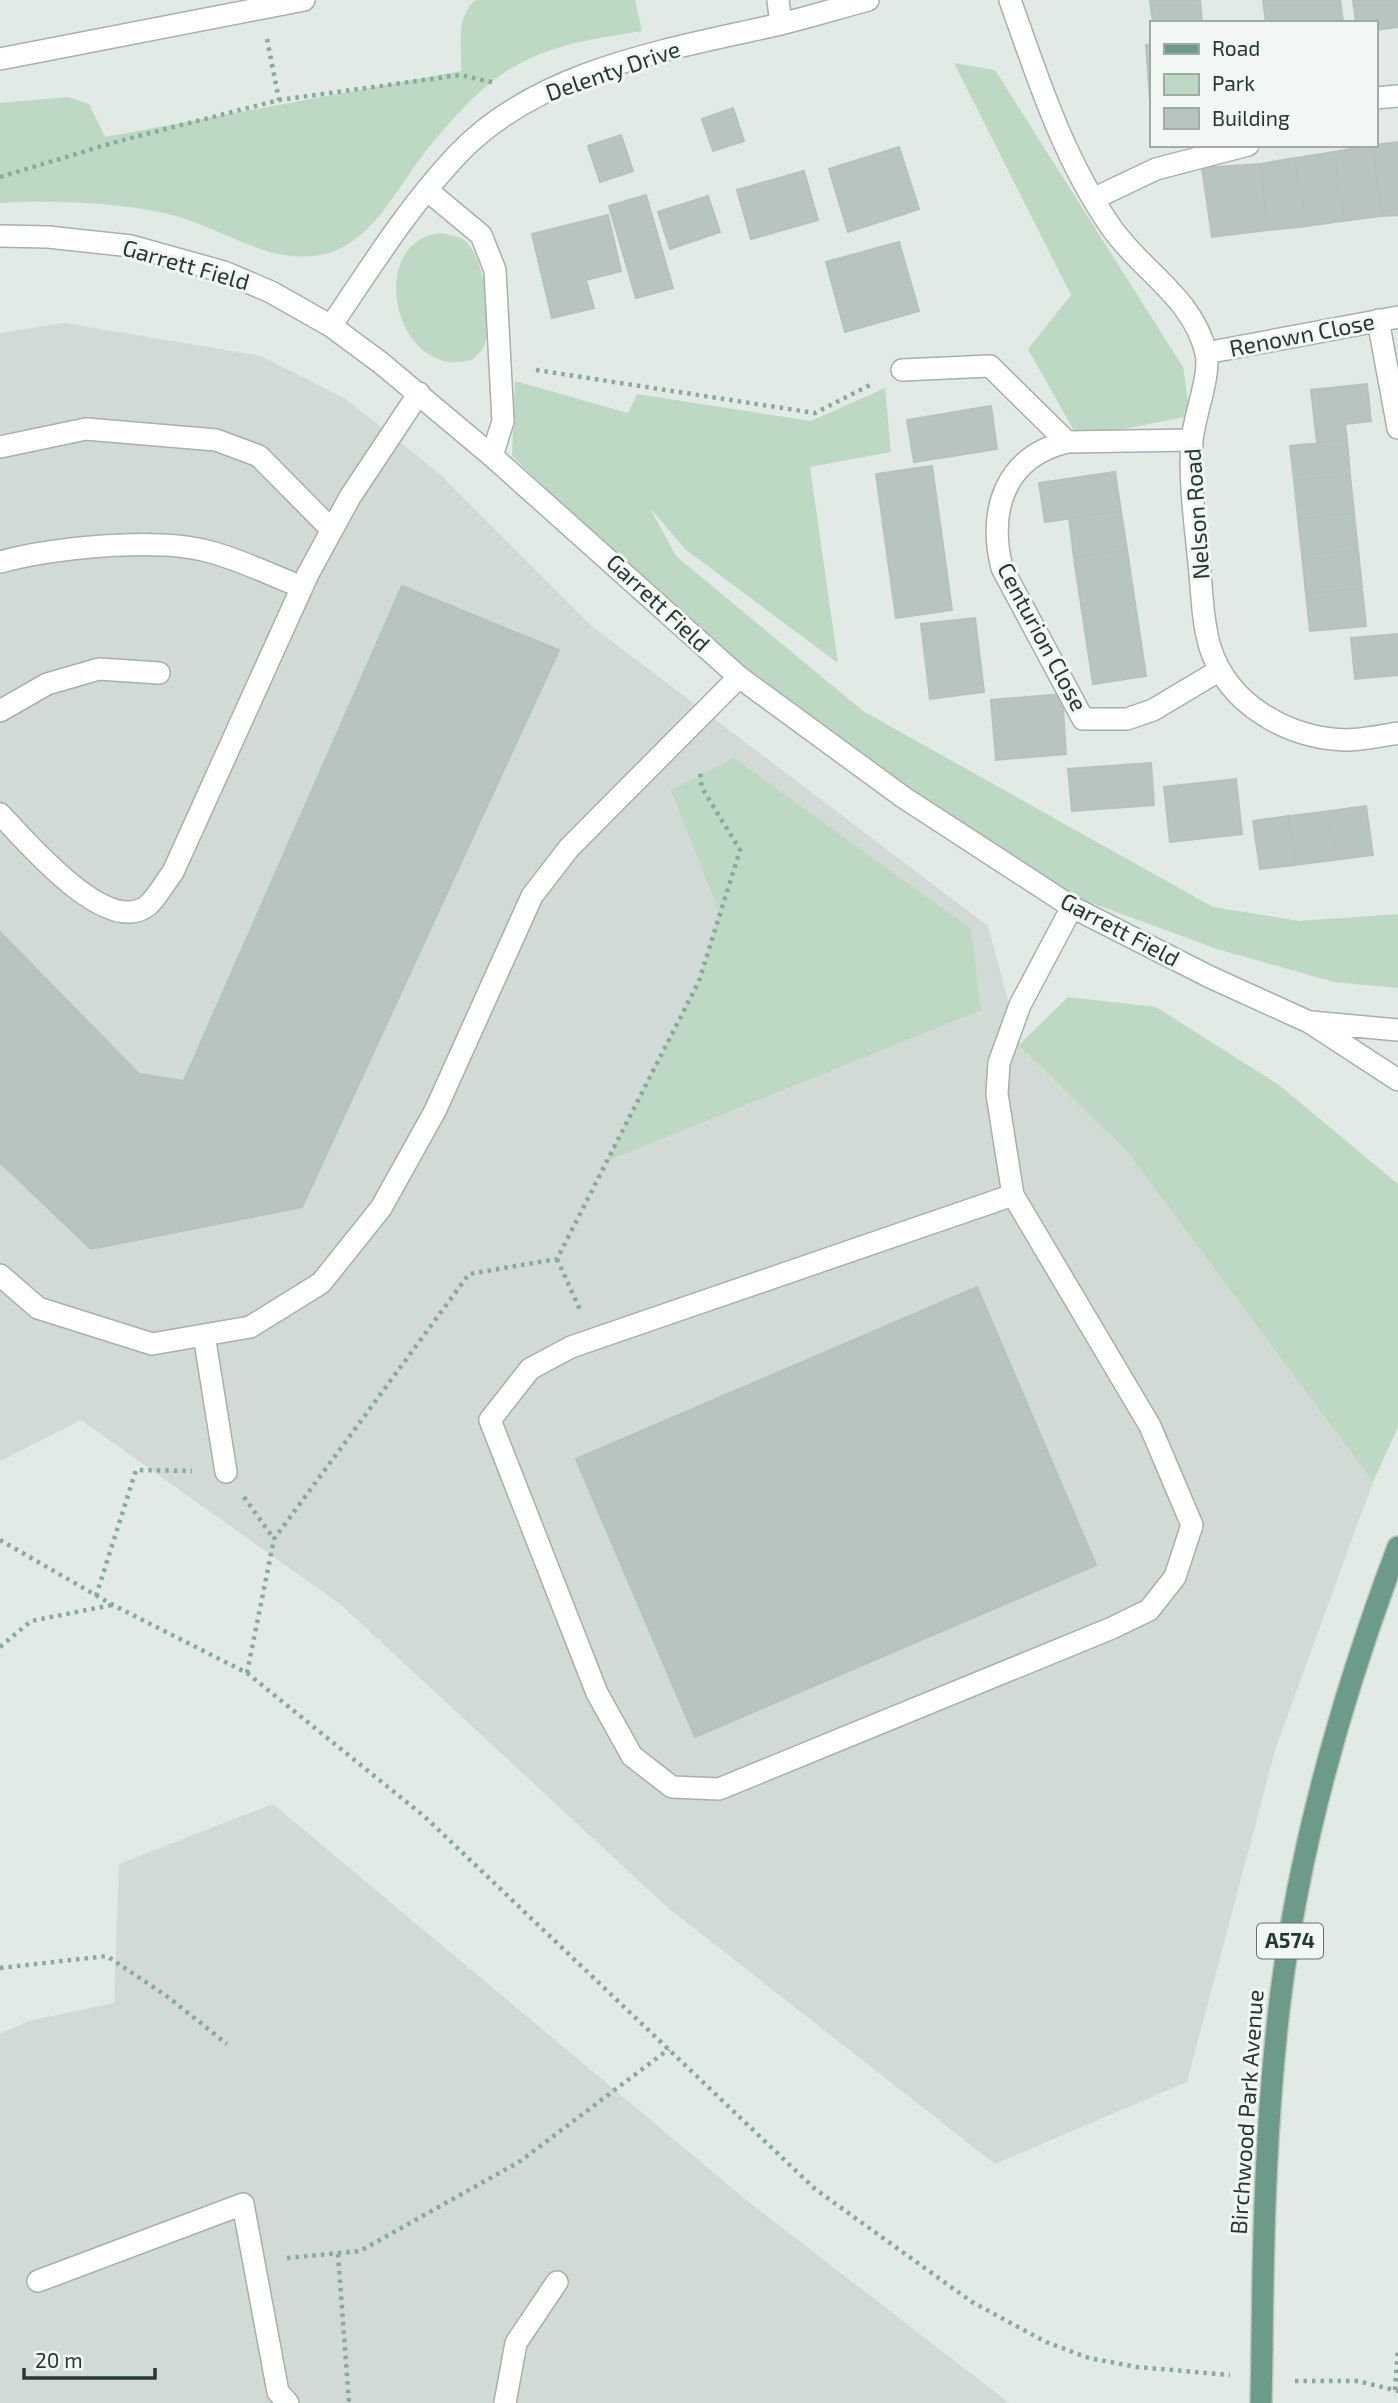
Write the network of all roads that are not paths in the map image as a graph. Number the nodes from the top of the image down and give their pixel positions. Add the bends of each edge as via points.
1 (304, 0) edge
2 (778, 0) edge
3 (868, 0) edge
4 (1010, 0) edge
5 (781, 24) junction
6 (0, 58) edge
7 (1398, 96) edge
8 (1377, 98) edge
9 (1240, 147) edge
10 (428, 191) junction
11 (1093, 199) junction
12 (0, 236) edge
13 (1388, 318) edge
14 (331, 326) junction
15 (1206, 353) junction
16 (902, 370) road end
17 (419, 393) junction
18 (1398, 428) edge
19 (1192, 440) junction
20 (1067, 442) junction
21 (0, 447) edge
22 (492, 456) junction
23 (331, 530) junction
24 (0, 562) edge
25 (302, 587) junction
26 (1220, 670) junction
27 (159, 673) dead end
28 (738, 677) junction
29 (0, 711) edge
30 (1398, 733) edge
31 (0, 814) edge
32 (1072, 907) junction
33 (1309, 1022) junction
34 (1398, 1030) edge
35 (1398, 1080) edge
36 (1013, 1195) junction
37 (0, 1275) edge
38 (204, 1335) junction
39 (226, 1472) road end
40 (1398, 1547) edge
41 (38, 2281) dead end
42 (557, 2282) dead end
43 (288, 2403) edge
44 (505, 2403) edge
45 (1261, 2403) edge

1 - 6 street
2 - 5 street
3 - 5 street, Delenty Drive
4 - 11 street via 1052,118
5 - 10 street, Delenty Drive via 643,56 540,94 497,121 457,155
7 - 8 street
9 - 11 street via 1156,169
10 - 14 street, Delenty Drive
10 - 22 street via 481,235 495,270 503,421
11 - 15 street via 1112,229 1180,300
12 - 14 street, Garrett Field via 131,246 224,272
13 - 15 street, Renown Close
13 - 18 street
14 - 17 street, Garrett Field
15 - 19 street, Nelson Road
16 - 20 street via 990,366
17 - 22 street, Garrett Field
17 - 23 street
19 - 20 street, Centurion Close
19 - 26 street, Nelson Road via 1190,477 1205,617
20 - 26 street, Centurion Close via 1047,447 1028,462 1001,496 996,541 1002,568 1083,719 1128,719 1153,710
21 - 23 street via 86,429 216,440 259,456
22 - 28 street, Garrett Field
23 - 25 street
24 - 25 street via 126,544 206,550
25 - 31 street via 173,872 146,907 124,912 94,901 57,872
26 - 30 street, Nelson Road via 1250,706 1296,731 1348,740
27 - 29 street via 99,669 47,684
28 - 32 street, Garrett Field via 903,797
28 - 38 street via 569,848 532,896 435,1111 381,1208 321,1283 250,1327
32 - 33 street, Garrett Field
32 - 36 street via 1020,1005 999,1063 997,1094
33 - 34 street, Garrett Field
33 - 35 street, Garrett Field
36 - 36 street via 1150,1426 1192,1525 1175,1577 1149,1610 1112,1628 719,1788 672,1787 632,1756 597,1693 490,1420 530,1369 593,1339
37 - 38 street via 38,1308 152,1344
38 - 39 street
40 - 45 main road, Birchwood Park Avenue / A574, bridge via 1362,1643 1307,1846 1282,1988 1264,2208
41 - 43 street via 243,2204 278,2392
42 - 44 street via 516,2343

